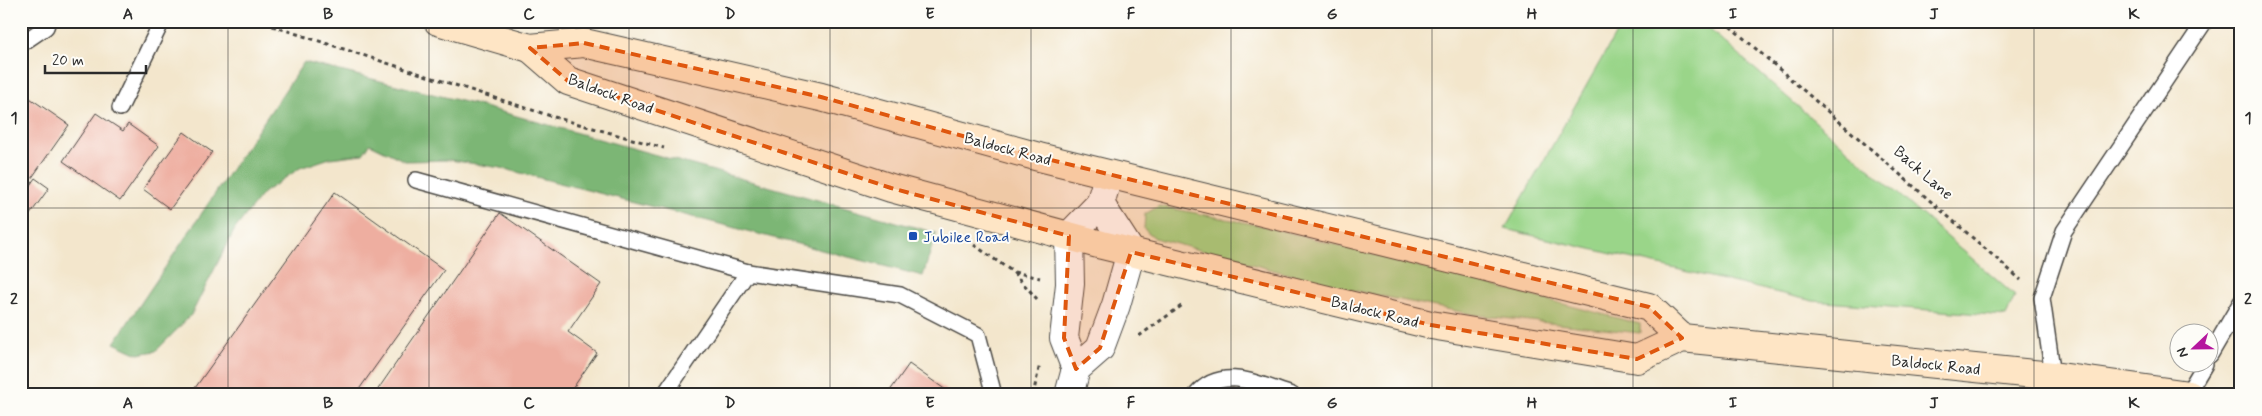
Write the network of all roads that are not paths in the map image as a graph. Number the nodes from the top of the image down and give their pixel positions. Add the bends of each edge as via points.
1 (48, 21) edge
2 (162, 21) edge
3 (438, 21) edge
4 (2206, 21) edge
5 (21, 44) edge
6 (530, 48) junction
7 (120, 108) dead end
8 (1108, 174) junction
9 (416, 180) dead end
10 (1100, 204) junction
11 (1069, 236) junction
12 (1131, 252) junction
13 (748, 272) junction
14 (2241, 302) edge
15 (1682, 338) junction
16 (2220, 338) edge
17 (1076, 369) junction
18 (2200, 374) edge
19 (2053, 376) junction
20 (664, 395) edge
21 (994, 395) edge
22 (1069, 395) edge
23 (1196, 395) edge
24 (1292, 395) edge
25 (2188, 395) edge

1 - 5 lane via 46,27
2 - 7 lane
3 - 6 main road
4 - 19 lane via 2064,231 2042,298
6 - 8 main road, Baldock Road via 584,43 821,97
6 - 11 main road, Baldock Road via 568,81 891,188
8 - 10 street
8 - 15 main road, Baldock Road via 1649,307
9 - 13 lane
10 - 11 street
10 - 12 street
11 - 12 main road, Baldock Road
11 - 17 street via 1070,284 1064,338
12 - 15 main road, Baldock Road via 1430,325 1637,359
12 - 17 street via 1100,348
13 - 20 lane
13 - 21 lane via 900,295 978,335
14 - 16 lane
15 - 19 main road, Baldock Road
17 - 22 street
18 - 25 lane
19 - 25 main road, Baldock Road
23 - 24 lane via 1202,388 1232,377

